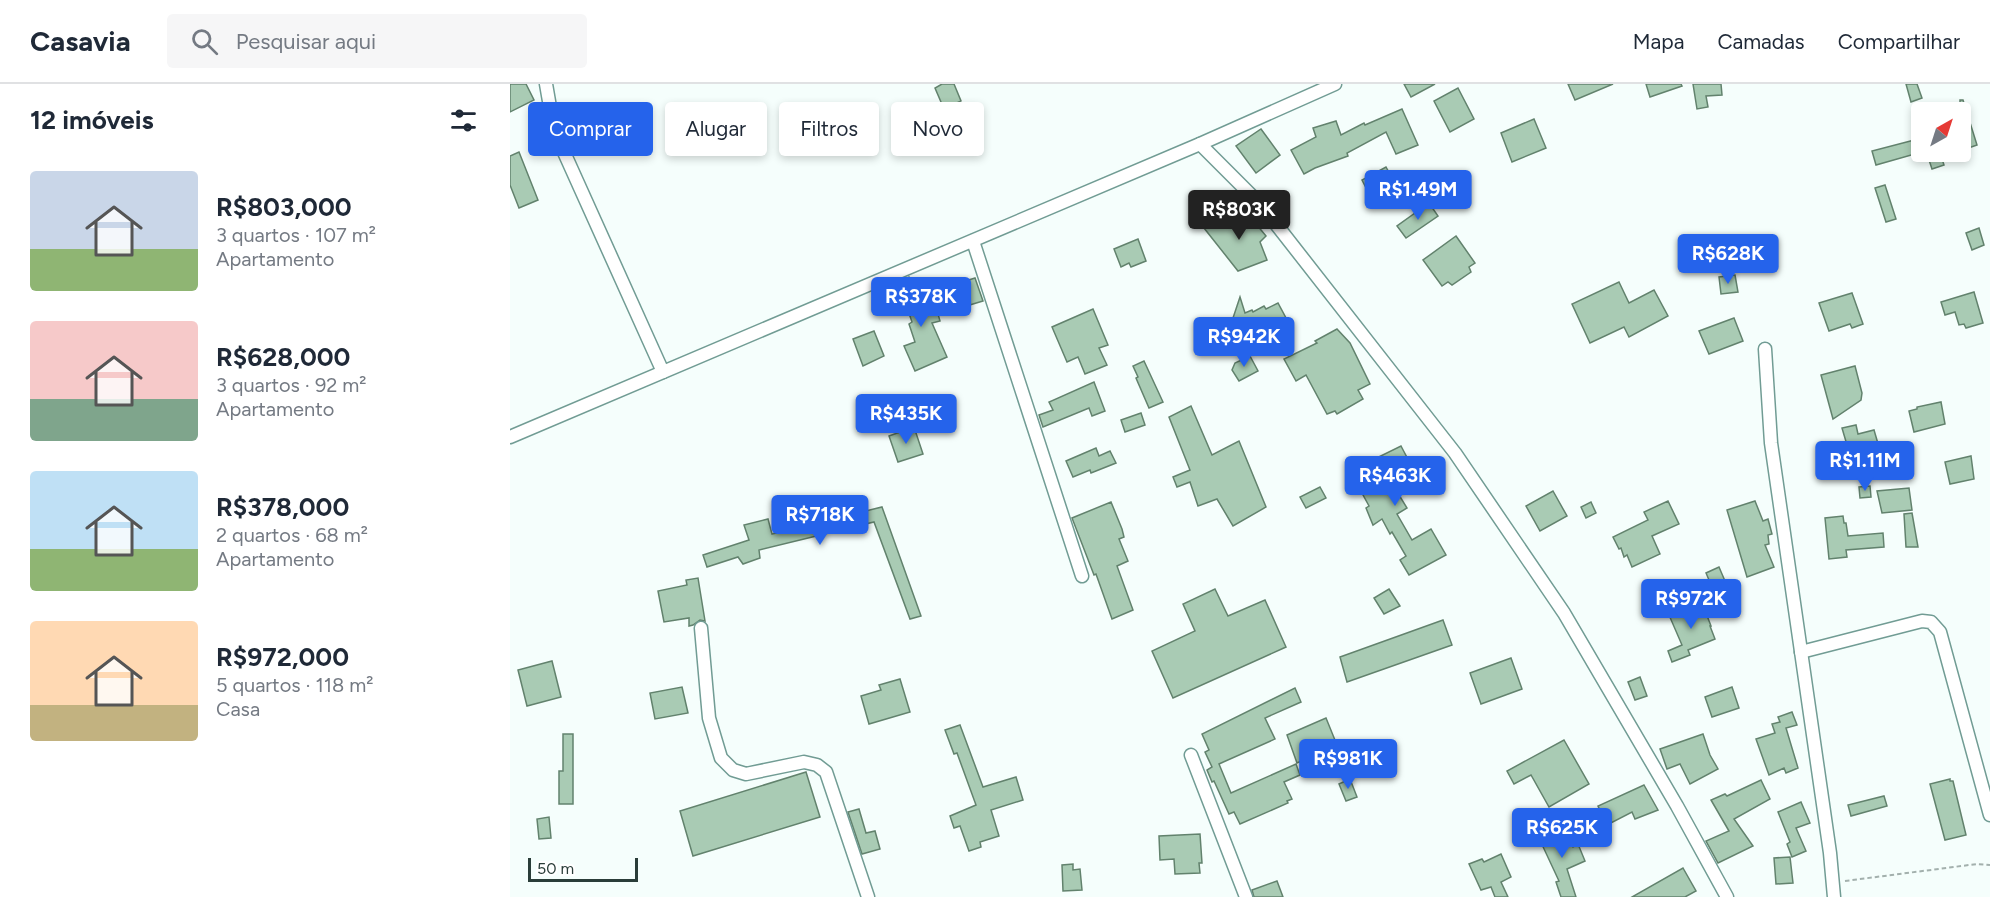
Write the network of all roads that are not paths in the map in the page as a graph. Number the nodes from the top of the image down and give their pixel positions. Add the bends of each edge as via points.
1 (546, 84) edge
2 (1335, 84) edge
3 (1200, 144) junction
4 (973, 241) junction
5 (1765, 349) dead end
6 (663, 372) junction
7 (510, 437) edge
8 (1082, 576) dead end
9 (701, 628) dead end
10 (1801, 652) junction
11 (1191, 754) dead end
12 (1990, 815) edge
13 (868, 897) edge
14 (1246, 897) edge
15 (1726, 897) edge
16 (1834, 897) edge

1 - 6 street via 554,130
2 - 3 street
3 - 4 street
3 - 15 street via 1261,205 1455,453 1563,613
4 - 6 street
4 - 8 street
5 - 10 street via 1771,443
6 - 7 street
9 - 13 street via 709,718 721,758 733,770 746,774 804,762 826,772
10 - 12 street via 1931,622 1940,632
10 - 16 street
11 - 14 street

